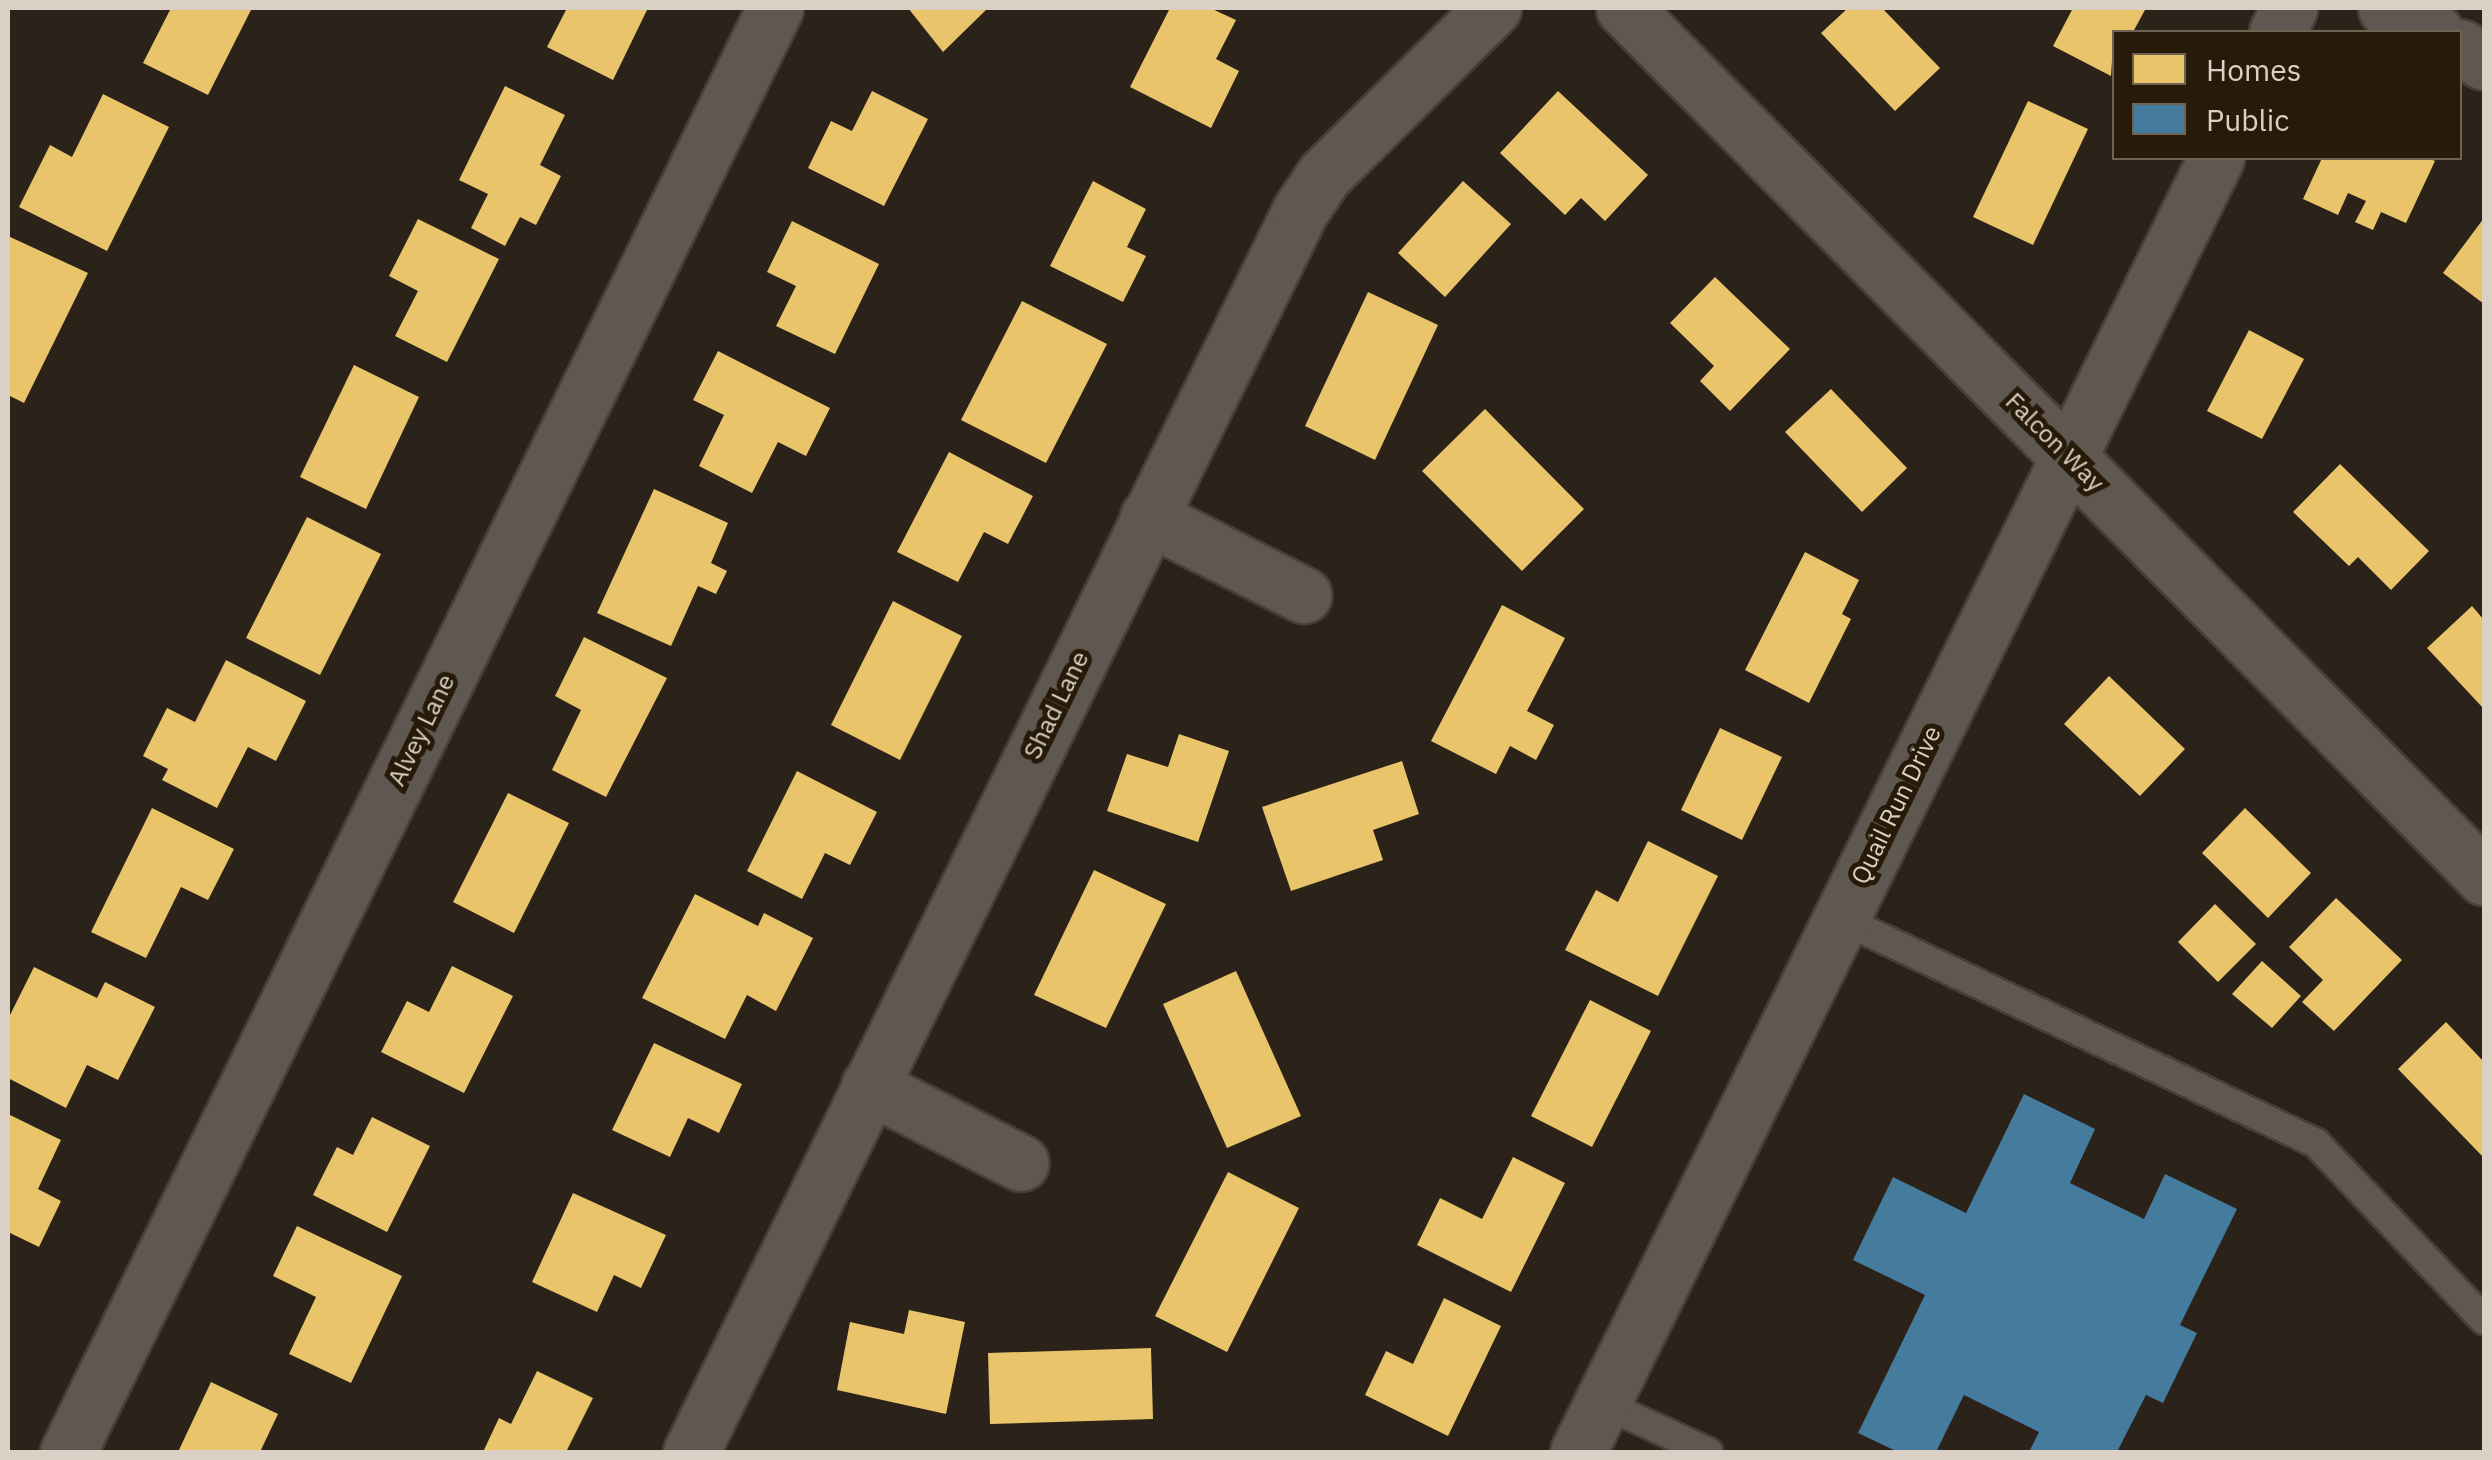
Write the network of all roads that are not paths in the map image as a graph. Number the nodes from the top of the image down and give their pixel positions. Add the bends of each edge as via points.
1 (775, 8) edge
2 (1493, 8) edge
3 (1624, 8) edge
4 (2386, 8) edge
5 (2431, 30) edge
6 (2462, 48) edge
7 (2484, 62) edge
8 (2215, 160) edge
9 (2068, 455) junction
10 (1148, 517) junction
11 (1303, 595) dead end
12 (2484, 877) edge
13 (1841, 919) junction
14 (869, 1086) junction
15 (1021, 1163) dead end
16 (2484, 1320) edge
17 (1602, 1403) junction
18 (68, 1452) edge
19 (691, 1452) edge
20 (1578, 1452) edge
21 (1708, 1452) edge

1 - 18 street, Alvey Lane
2 - 10 street, Shad Lane via 1324,175
3 - 9 street, Falcon Way
4 - 5 street
6 - 7 street
8 - 9 street, Quail Run Drive
9 - 12 street, Falcon Way
9 - 13 street, Quail Run Drive
10 - 11 street
10 - 14 street, Shad Lane
13 - 16 lane via 2316,1143
13 - 17 street, Quail Run Drive
14 - 15 street
14 - 19 street, Shad Lane
17 - 20 street, Quail Run Drive
17 - 21 lane

